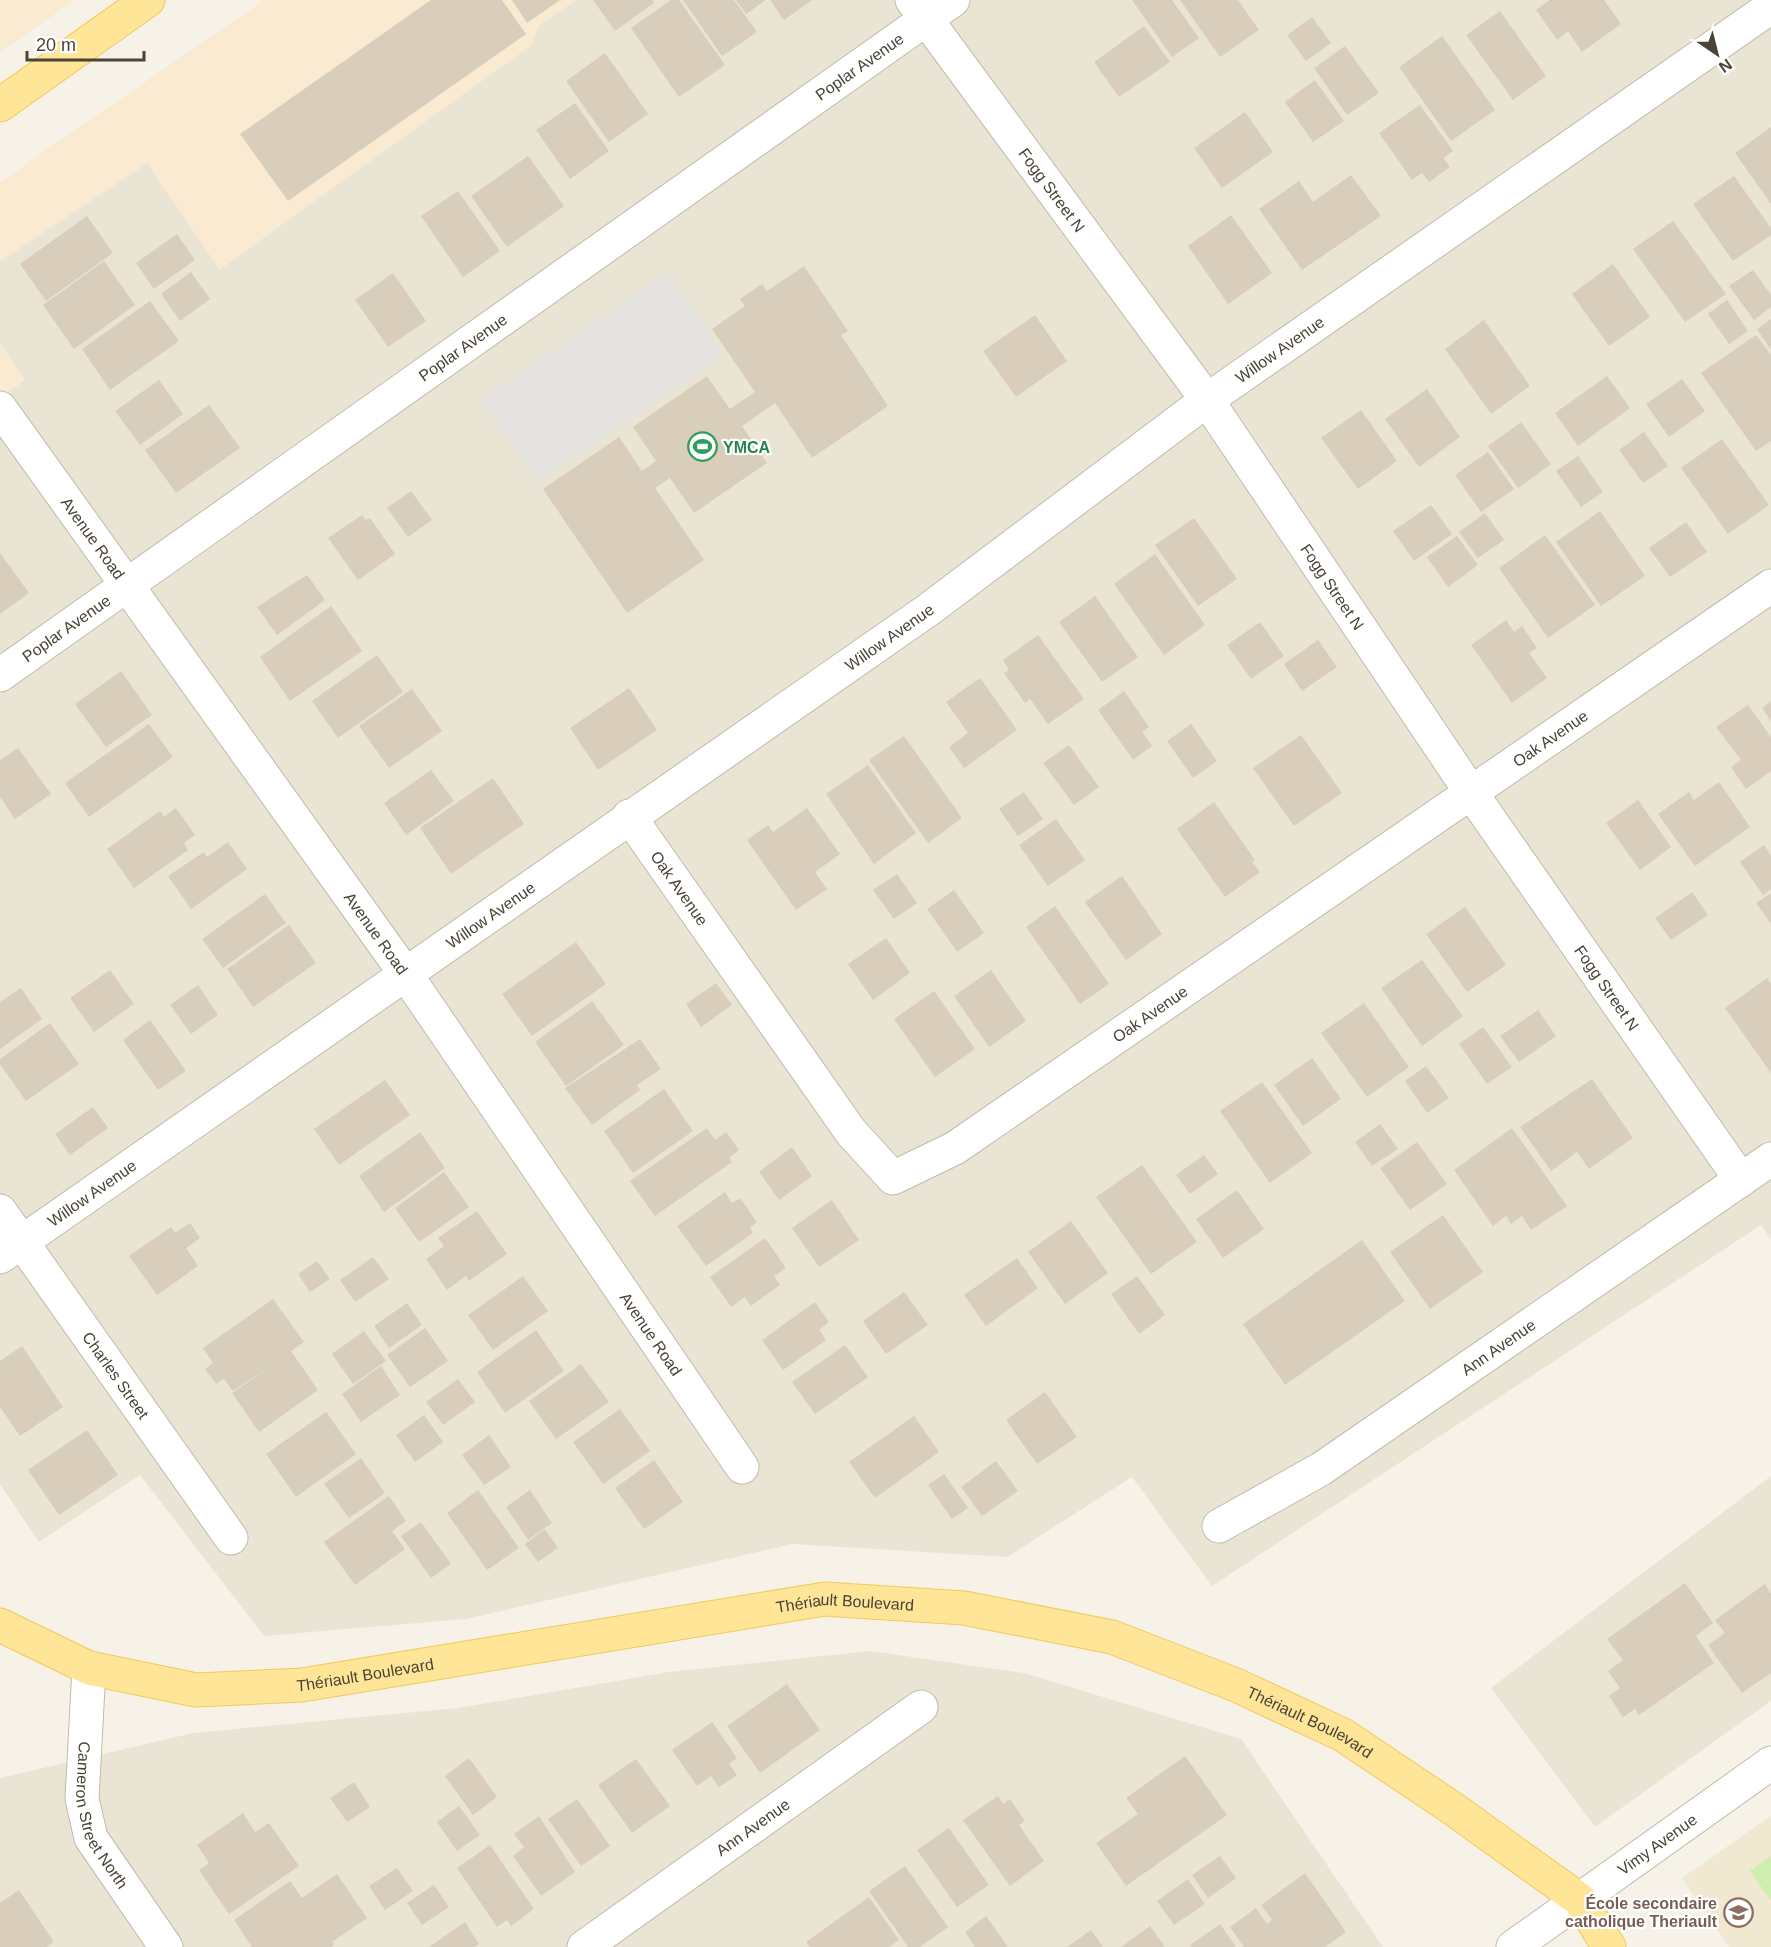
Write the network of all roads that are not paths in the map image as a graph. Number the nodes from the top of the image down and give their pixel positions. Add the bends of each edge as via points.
1 (148, 0) edge
2 (953, 0) edge
3 (1771, 7) edge
4 (919, 10) edge
5 (0, 105) edge
6 (1207, 400) junction
7 (0, 408) edge
8 (1771, 585) edge
9 (128, 586) junction
10 (0, 675) edge
11 (1472, 794) junction
12 (629, 816) junction
13 (407, 976) junction
14 (1771, 1159) edge
15 (1741, 1180) junction
16 (0, 1211) edge
17 (11, 1250) edge
18 (742, 1467) dead end
19 (1219, 1526) dead end
20 (231, 1538) dead end
21 (0, 1625) edge
22 (89, 1668) junction
23 (921, 1707) dead end
24 (1771, 1763) edge
25 (1580, 1900) junction
26 (166, 1947) edge
27 (584, 1947) edge
28 (1513, 1947) edge
29 (1609, 1947) edge

1 - 5 main road
2 - 4 street, Poplar Avenue
3 - 6 street, Willow Avenue
4 - 6 street, Fogg Street N
4 - 9 street, Poplar Avenue
6 - 11 street, Fogg Street N
6 - 12 street, Willow Avenue via 928,610
7 - 9 street, Avenue Road
8 - 11 street, Oak Avenue
9 - 10 street, Poplar Avenue
9 - 13 street, Avenue Road
11 - 12 street, Oak Avenue via 955,1148 893,1178 851,1132
11 - 15 street, Fogg Street N
12 - 13 street, Willow Avenue
13 - 17 street, Willow Avenue
13 - 18 street, Avenue Road
14 - 15 street, Ann Avenue
15 - 19 street, Ann Avenue via 1321,1469
16 - 17 street, Charles Street
17 - 20 street, Charles Street
21 - 22 main road, Thériault Boulevard
22 - 25 main road, Thériault Boulevard via 196,1690 302,1685 825,1599 964,1608 1112,1637 1236,1684 1343,1735
22 - 26 street, Cameron Street North via 81,1799 91,1838
23 - 27 street, Ann Avenue
24 - 25 street, Vimy Avenue
25 - 28 street, Vimy Avenue
25 - 29 main road, Thériault Boulevard

